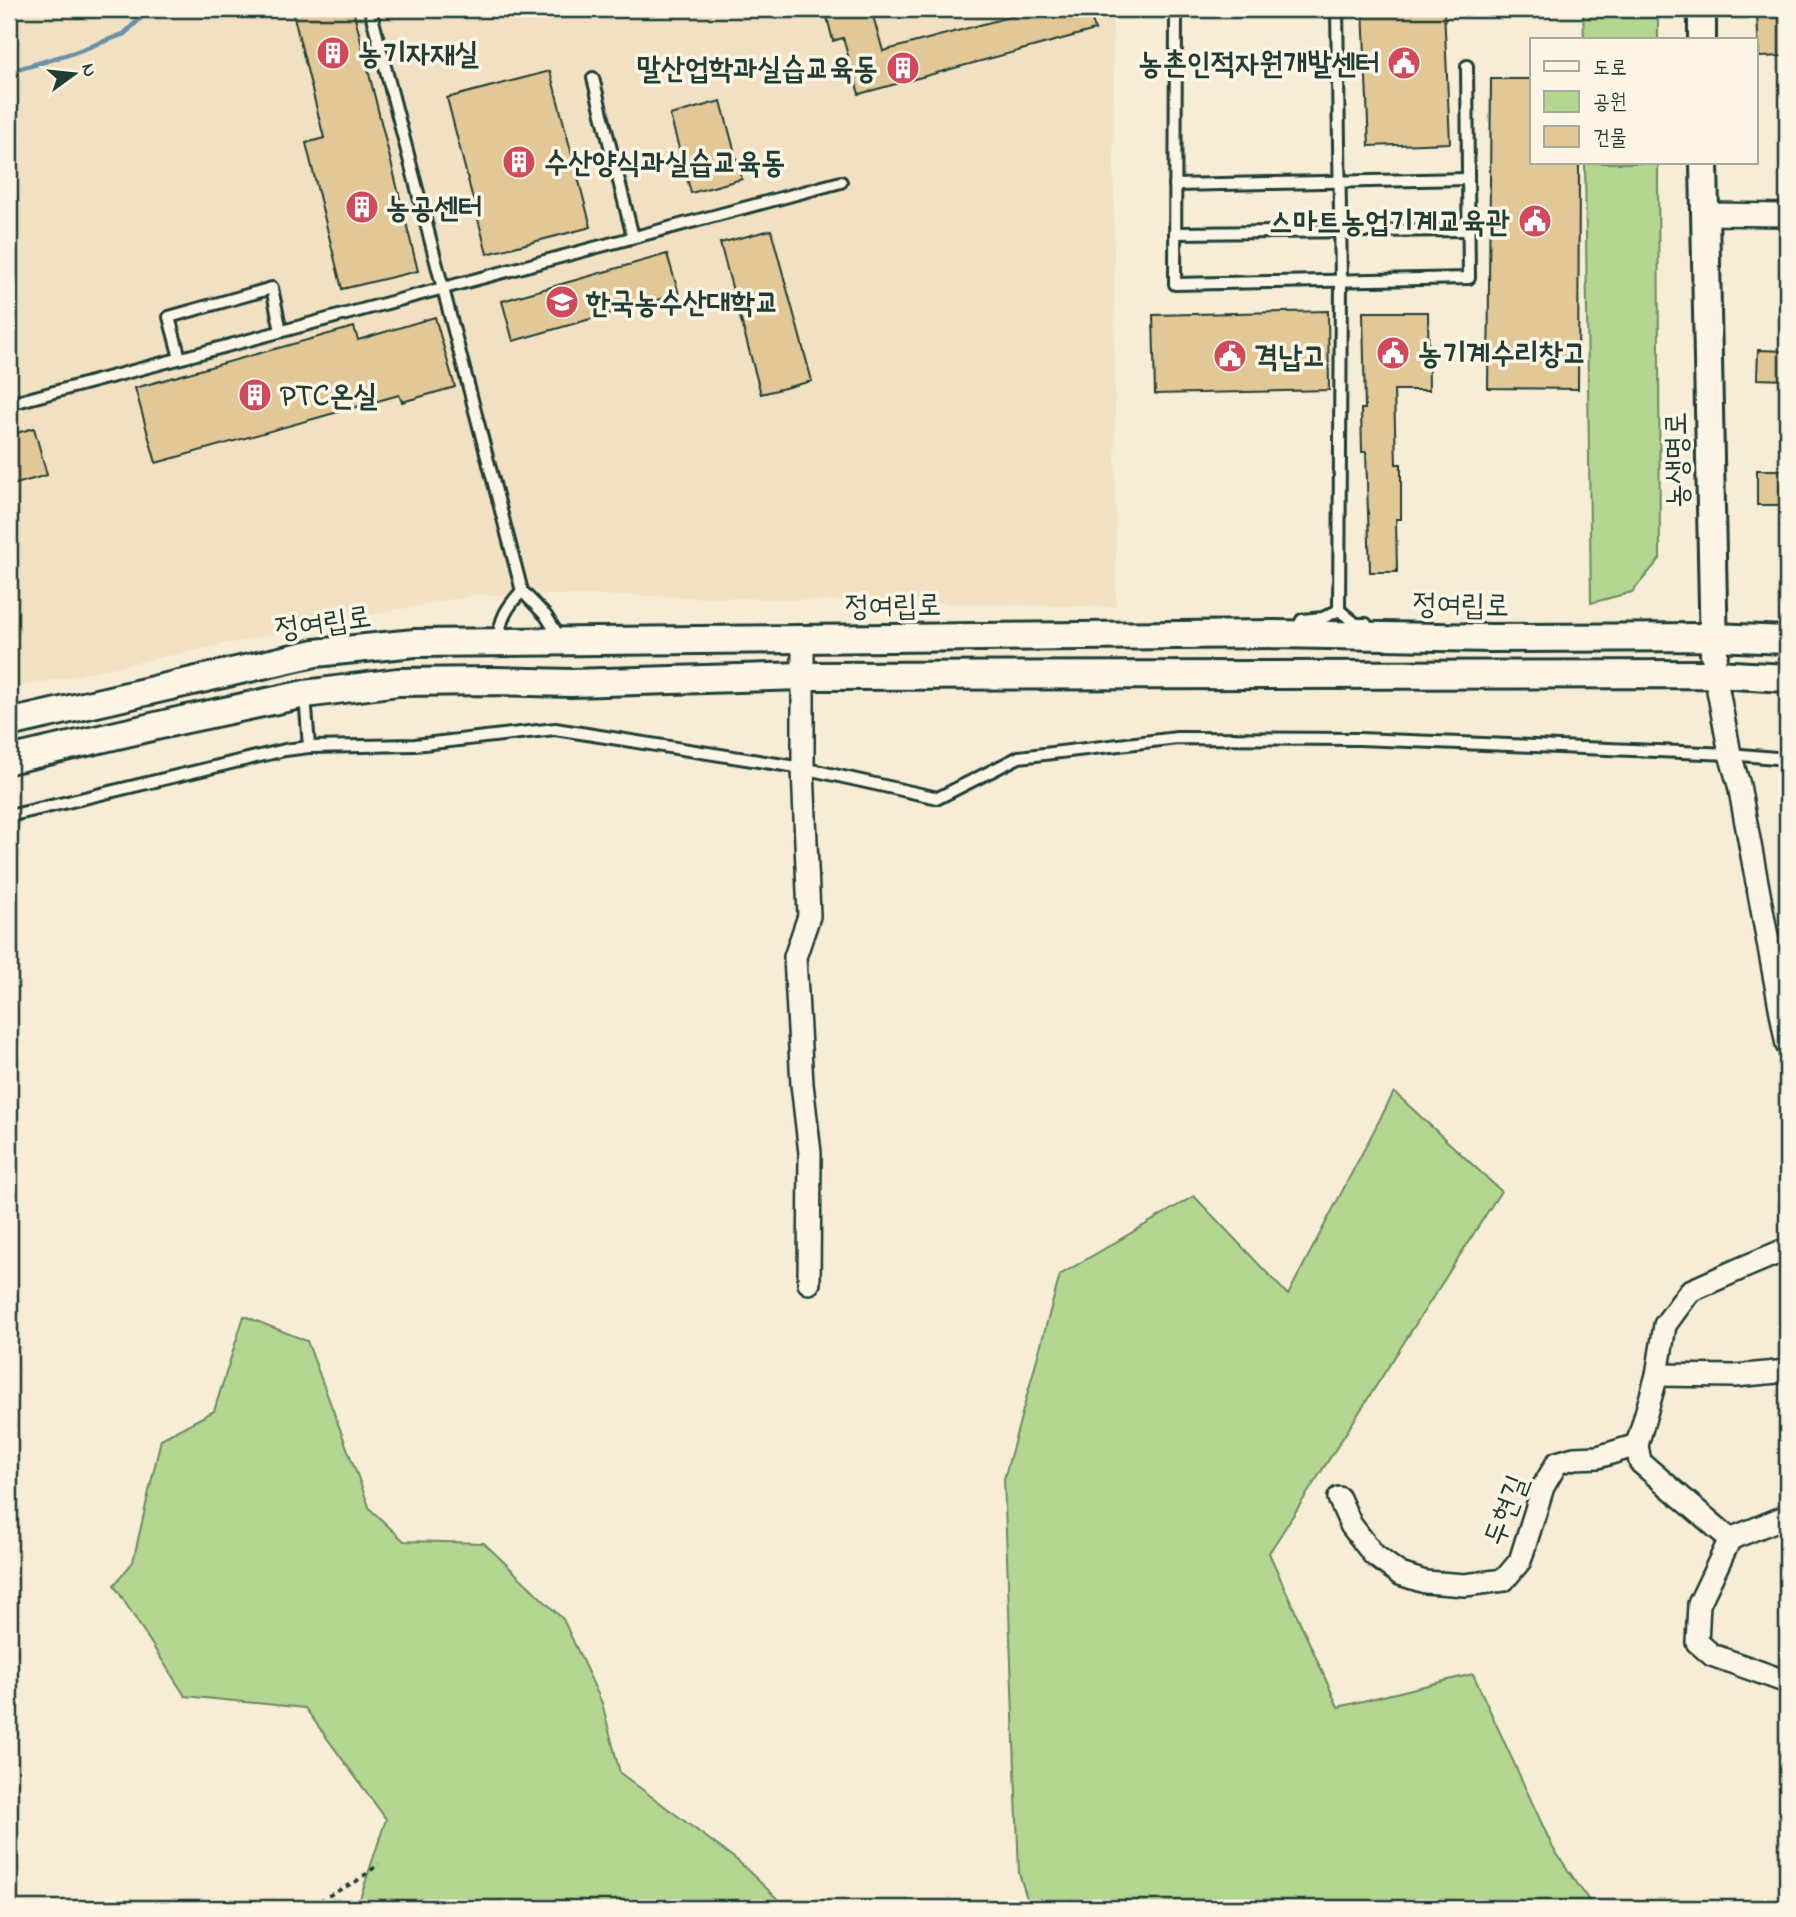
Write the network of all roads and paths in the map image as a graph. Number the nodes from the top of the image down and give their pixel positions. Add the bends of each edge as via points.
1 (370, 9) edge
2 (1175, 9) edge
3 (1338, 9) edge
4 (1702, 9) edge
5 (1702, 38) edge
6 (1467, 66) dead end
7 (593, 78) dead end
8 (1704, 164) edge
9 (1468, 179) junction
10 (1340, 181) junction
11 (841, 182) dead end
12 (1175, 185) junction
13 (1705, 214) junction
14 (1787, 215) edge
15 (1468, 230) junction
16 (1341, 231) junction
17 (1175, 233) junction
18 (633, 237) junction
19 (1341, 281) junction
20 (443, 288) junction
21 (281, 331) junction
22 (180, 358) junction
23 (9, 404) edge
24 (522, 591) junction
25 (1339, 610) junction
26 (1293, 635) junction
27 (1385, 636) junction
28 (1713, 637) junction
29 (803, 639) junction
30 (1787, 640) edge
31 (498, 642) junction
32 (562, 642) junction
33 (1715, 674) junction
34 (803, 676) junction
35 (1787, 678) edge
36 (564, 683) junction
37 (305, 694) junction
38 (9, 723) edge
39 (309, 747) junction
40 (1730, 754) junction
41 (1787, 758) edge
42 (9, 760) edge
43 (803, 768) junction
44 (9, 816) edge
45 (1787, 1045) edge
46 (1787, 1249) edge
47 (809, 1283) dead end
48 (1787, 1371) edge
49 (1657, 1375) junction
50 (1637, 1445) junction
51 (1339, 1498) dead end
52 (1787, 1516) edge
53 (1730, 1539) junction
54 (1787, 1682) edge
55 (379, 1864) dead end
56 (301, 1908) edge

1 - 20 lane
2 - 12 lane
3 - 10 lane
4 - 5 street
6 - 9 lane
7 - 18 lane
8 - 13 street, 농생명로
9 - 10 lane
9 - 15 lane
10 - 12 lane
10 - 16 lane
11 - 18 lane
12 - 17 lane
13 - 14 street
13 - 28 street, 농생명로
15 - 16 lane
15 - 19 lane via 1469,278
16 - 17 lane
16 - 19 lane
17 - 19 lane via 1175,284
18 - 20 lane
19 - 25 lane
20 - 21 lane
20 - 24 lane
21 - 22 lane
21 - 22 lane via 272,288 169,317
22 - 23 lane
24 - 31 lane via 500,623
24 - 32 lane
25 - 26 lane via 1323,618 1302,620
25 - 27 lane via 1356,624 1381,625
26 - 27 street, 정여립로
26 - 29 street, 정여립로
27 - 28 street, 정여립로
28 - 30 street, 정여립로
28 - 33 street, 농생명로
29 - 32 street, 정여립로
29 - 34 street
31 - 32 street, 정여립로
31 - 38 street, 정여립로 via 415,643 315,653
32 - 36 street
33 - 34 street
33 - 35 street
33 - 40 street, 농생명로
34 - 36 street
34 - 43 street
36 - 37 street via 398,682
37 - 39 lane
37 - 42 street
39 - 43 lane via 415,745 555,729
39 - 44 lane
40 - 41 lane
40 - 43 lane via 1359,739 1177,738 1019,757 938,798
40 - 45 street
43 - 47 street via 808,916 795,957 810,1153
46 - 49 street via 1690,1292 1665,1325
48 - 49 street
49 - 50 street
50 - 51 street, 두현길 via 1557,1463 1543,1487 1520,1560 1504,1580 1465,1585 1425,1582 1400,1574 1374,1555 1351,1525
50 - 53 street via 1640,1462
52 - 53 street
53 - 54 street via 1699,1604 1697,1642 1712,1655
55 - 56 path via 357,1881

